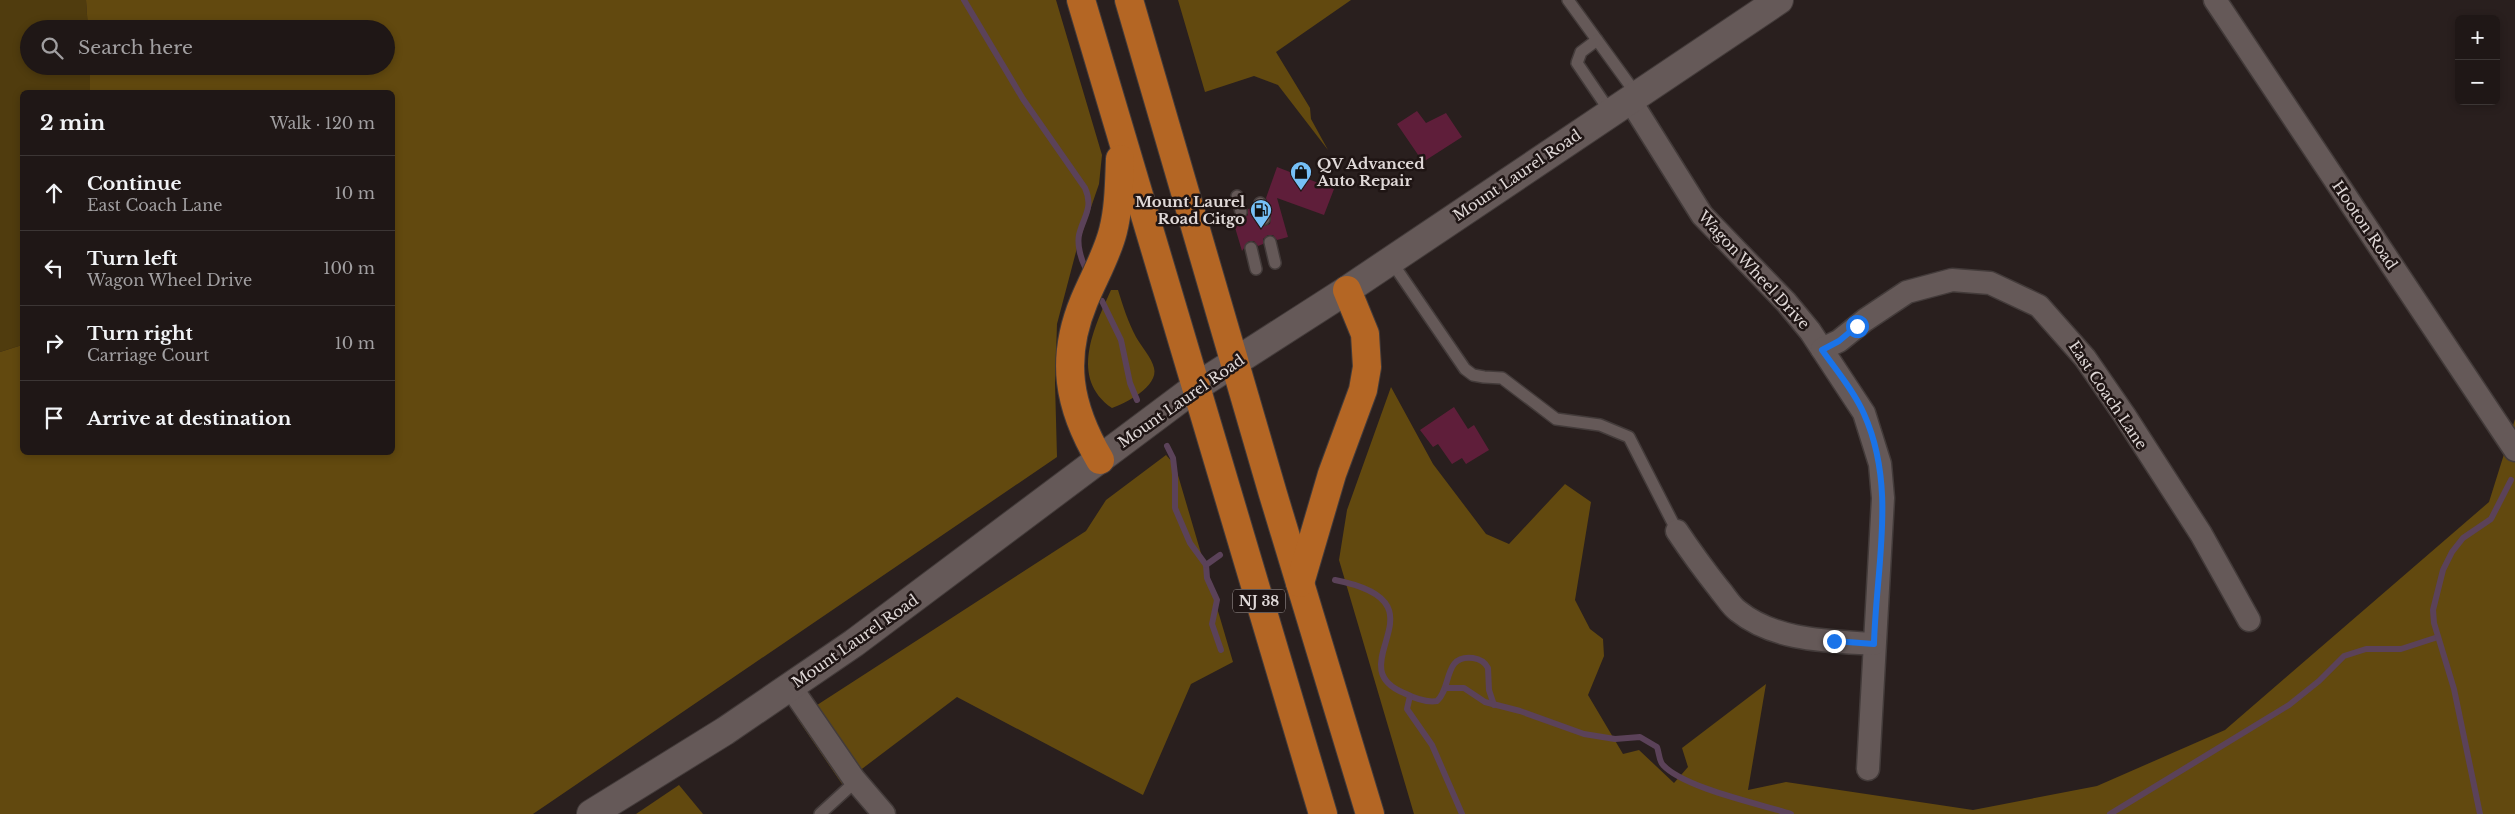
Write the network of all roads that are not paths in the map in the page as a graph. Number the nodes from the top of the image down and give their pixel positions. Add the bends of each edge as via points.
1 (1081, 0) edge
2 (1129, 0) edge
3 (1568, 0) edge
4 (1779, 0) edge
5 (2215, 0) edge
6 (1597, 40) junction
7 (1626, 103) junction
8 (1122, 140) junction
9 (1237, 196) dead end
10 (1260, 203) dead end
11 (1241, 212) dead end
12 (1264, 219) dead end
13 (1270, 242) dead end
14 (1251, 248) dead end
15 (1391, 260) junction
16 (1275, 262) dead end
17 (1256, 269) dead end
18 (1348, 290) junction
19 (1822, 350) junction
20 (1234, 362) junction
21 (1196, 387) junction
22 (2515, 450) edge
23 (1100, 460) junction
24 (1677, 531) joint
25 (1300, 583) junction
26 (2248, 620) dead end
27 (1874, 644) junction
28 (790, 686) junction
29 (1868, 769) dead end
30 (856, 780) junction
31 (591, 814) edge
32 (820, 814) edge
33 (884, 814) edge
34 (1322, 814) edge
35 (1370, 814) edge

1 - 8 highway, NJ 38
2 - 20 highway, NJ 38
3 - 6 lane
4 - 7 main road, Mount Laurel Road
5 - 22 street, Hooton Road
6 - 7 lane
6 - 7 lane via 1581,52 1578,63
7 - 15 main road, Mount Laurel Road
7 - 19 street, Wagon Wheel Drive via 1702,215 1786,302
8 - 21 highway, NJ 38
8 - 23 highway via 1118,206 1113,231 1074,329 1068,358 1070,385 1077,408
9 - 11 lane
10 - 12 lane
13 - 16 lane
14 - 17 lane
15 - 18 main road, Mount Laurel Road
15 - 24 lane via 1465,369 1473,375 1502,378 1556,419 1600,425 1630,437
18 - 20 main road, Mount Laurel Road
18 - 25 highway via 1365,334 1367,367 1363,390 1332,474
19 - 26 street, East Coach Lane via 1907,292 1952,280 1990,283 2040,306 2086,358 2125,416 2201,534
19 - 27 street, Wagon Wheel Drive via 1864,413 1882,475 1881,553
20 - 21 main road, Mount Laurel Road
20 - 25 highway, NJ 38
21 - 23 main road, Mount Laurel Road
21 - 34 highway, NJ 38
23 - 28 main road, Mount Laurel Road via 895,614
24 - 27 street via 1736,610 1756,622 1799,636
25 - 35 highway, NJ 38
27 - 29 street, Wagon Wheel Drive
28 - 30 street
28 - 31 main road, Mount Laurel Road via 725,731
30 - 32 lane
30 - 33 street

